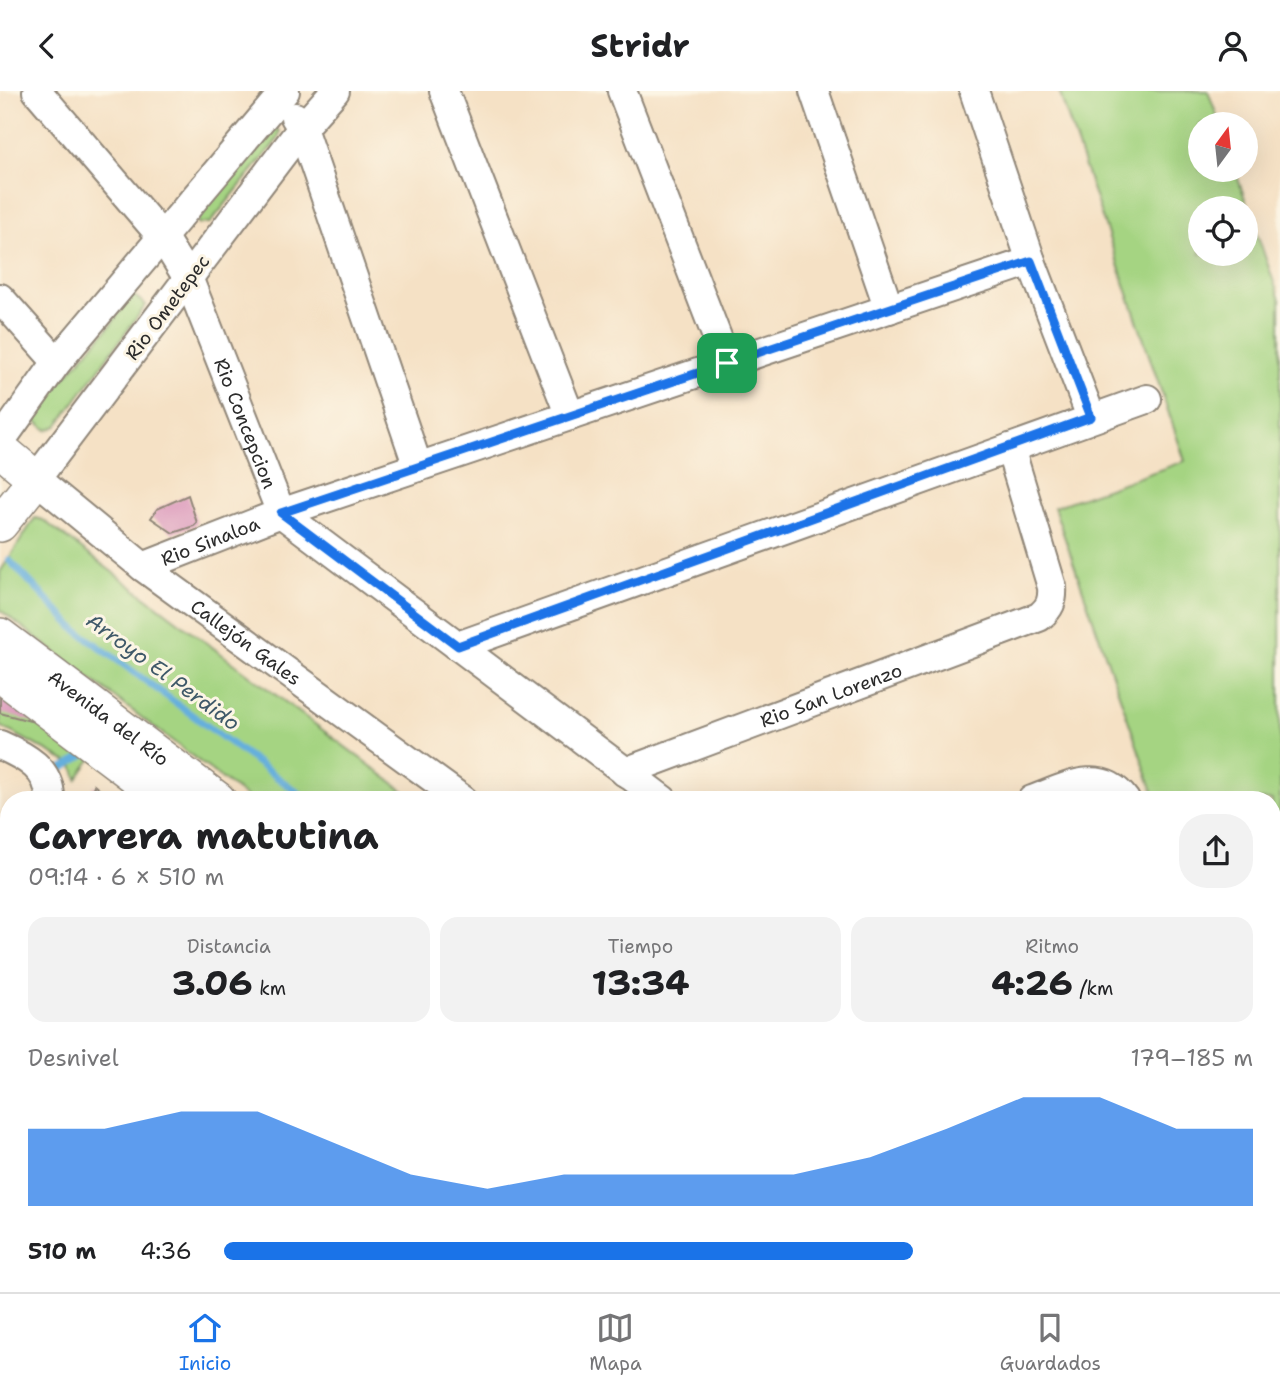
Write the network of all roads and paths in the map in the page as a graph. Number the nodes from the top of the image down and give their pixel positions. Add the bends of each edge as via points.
1 (37, 91) edge
2 (335, 91) edge
3 (444, 91) edge
4 (622, 91) edge
5 (814, 91) edge
6 (974, 91) edge
7 (281, 92) edge
8 (302, 128) junction
9 (163, 238) junction
10 (1031, 261) junction
11 (189, 279) junction
12 (0, 298) edge
13 (889, 309) junction
14 (57, 362) junction
15 (727, 363) junction
16 (1147, 399) dead end
17 (570, 417) junction
18 (1091, 417) junction
19 (0, 442) edge
20 (1010, 448) junction
21 (0, 449) edge
22 (418, 467) junction
23 (36, 479) junction
24 (281, 513) junction
25 (6, 516) edge
26 (143, 567) junction
27 (0, 636) edge
28 (458, 646) junction
29 (0, 674) edge
30 (0, 745) edge
31 (625, 772) junction
32 (51, 791) edge
33 (155, 791) edge
34 (206, 791) edge
35 (451, 791) edge
36 (651, 791) edge
37 (1057, 791) edge
38 (1115, 791) edge

1 - 9 street, Rio Concepcion
2 - 8 street, Rio Ometepec
3 - 17 street
4 - 15 street
5 - 13 street
6 - 10 street
7 - 8 street
7 - 9 street
8 - 11 street, Rio Ometepec
8 - 22 street
9 - 11 street, Rio Concepcion
9 - 14 street
10 - 13 street, Rio Sinaloa
10 - 18 street
11 - 23 street, Rio Ometepec
11 - 24 street, Rio Concepcion
12 - 14 street
13 - 15 street, Rio Sinaloa
14 - 19 street
15 - 17 street, Rio Sinaloa
16 - 18 street
17 - 22 street, Rio Sinaloa
18 - 20 street
20 - 28 street
20 - 31 street, Rio San Lorenzo via 1052,587 1052,603 1038,617
21 - 23 street
22 - 24 street, Rio Sinaloa
23 - 25 street, Rio Ometepec
23 - 26 street, Callejón Gales
24 - 26 street, Rio Sinaloa
24 - 28 street, Rio Concepcion
26 - 35 street, Callejón Gales
27 - 34 street, Avenida del Río
28 - 31 street, Rio Concepcion
29 - 33 street, Avenida del Río
30 - 32 street via 40,769
31 - 36 street, Rio Concepcion
37 - 38 street via 1080,783 1106,783

